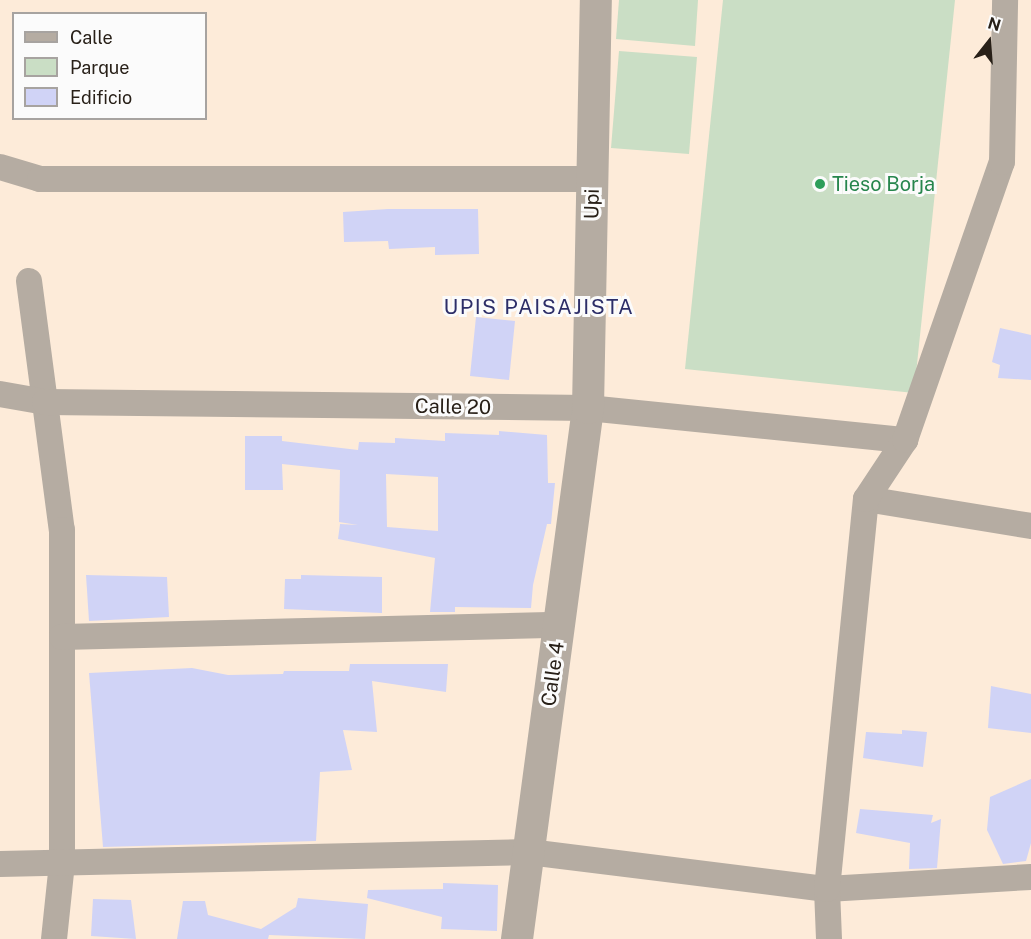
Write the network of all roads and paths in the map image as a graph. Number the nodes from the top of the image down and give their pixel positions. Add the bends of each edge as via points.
1 (596, 0) edge
2 (1005, 0) edge
3 (0, 167) edge
4 (593, 179) junction
5 (29, 281) dead end
6 (0, 394) edge
7 (45, 402) junction
8 (588, 408) junction
9 (904, 440) junction
10 (866, 499) junction
11 (1031, 526) edge
12 (559, 625) junction
13 (62, 637) junction
14 (529, 852) junction
15 (62, 862) junction
16 (0, 864) edge
17 (1031, 877) edge
18 (827, 890) junction
19 (54, 939) edge
20 (518, 939) edge
21 (829, 939) edge

1 - 4 street, Upi
2 - 9 street via 1002,162
3 - 4 street via 40,179
4 - 8 street, Upi
5 - 7 street
6 - 7 street, Calle 20
7 - 8 street, Calle 20
7 - 13 street via 62,530
8 - 9 street, Calle 20
8 - 12 street, Calle 4
9 - 10 street
10 - 11 street
10 - 18 street
12 - 13 street
12 - 14 street, Calle 4
13 - 15 street
14 - 15 street
14 - 18 street
14 - 20 street, Calle 4
15 - 16 street
15 - 19 street
17 - 18 street
18 - 21 street

